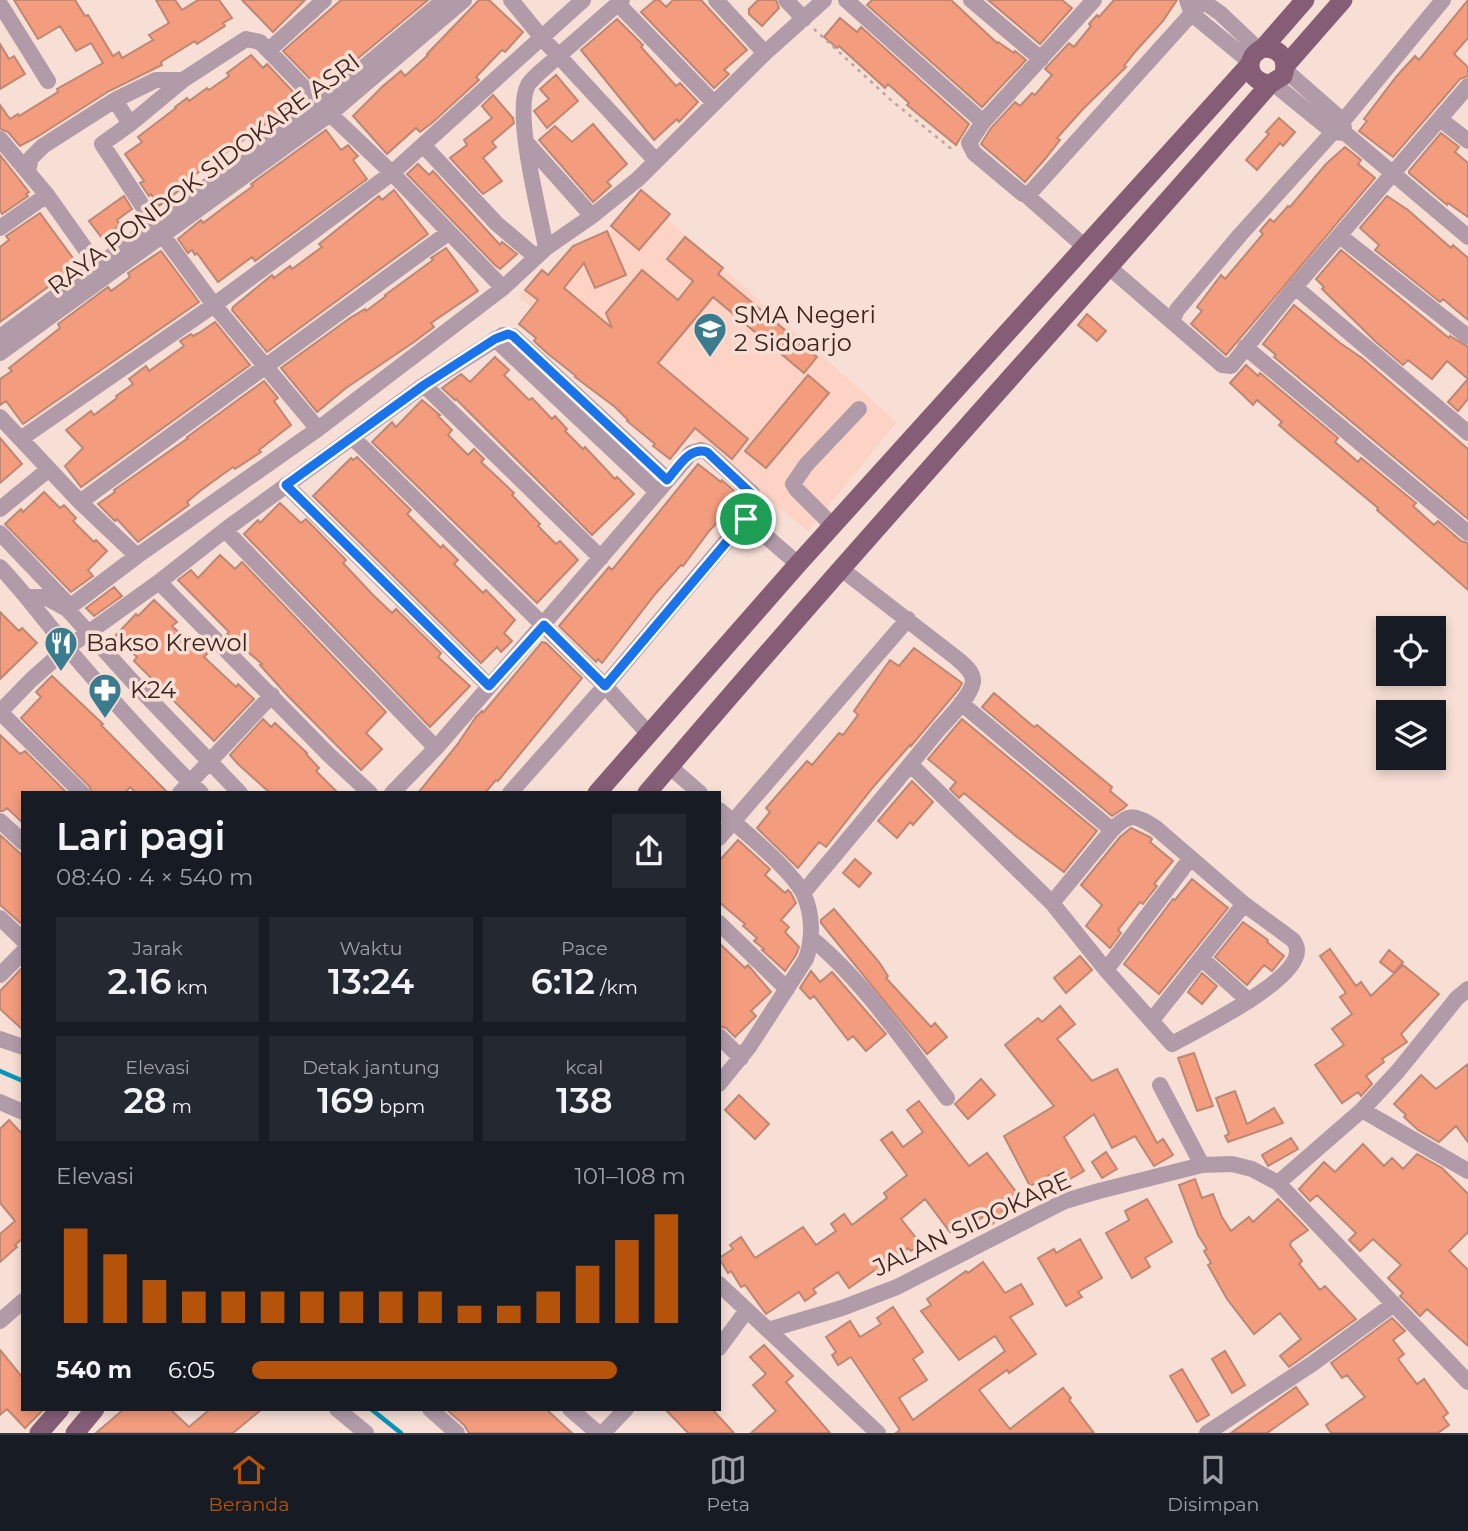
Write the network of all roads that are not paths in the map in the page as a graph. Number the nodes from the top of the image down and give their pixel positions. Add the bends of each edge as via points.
1 (324, 0) edge
2 (444, 0) edge
3 (464, 0) edge
4 (511, 0) edge
5 (583, 0) edge
6 (716, 0) edge
7 (786, 0) edge
8 (824, 0) edge
9 (971, 0) edge
10 (1203, 0) edge
11 (1305, 0) edge
12 (1343, 0) edge
13 (1443, 0) edge
14 (620, 2) edge
15 (852, 2) edge
16 (1087, 3) edge
17 (0, 4) edge
18 (1189, 7) edge
19 (804, 19) junction
20 (542, 38) junction
21 (269, 50) junction
22 (765, 53) junction
23 (560, 56) junction
24 (1255, 56) junction
25 (1041, 59) junction
26 (1278, 76) junction
27 (48, 80) dead end
28 (183, 80) junction
29 (1468, 86) edge
30 (115, 100) junction
31 (713, 103) junction
32 (325, 109) junction
33 (84, 119) junction
34 (1440, 119) junction
35 (983, 122) junction
36 (130, 124) junction
37 (1340, 129) junction
38 (0, 139) edge
39 (526, 141) junction
40 (1468, 141) edge
41 (102, 145) junction
42 (423, 145) junction
43 (655, 160) junction
44 (28, 171) junction
45 (392, 173) junction
46 (1393, 173) junction
47 (1025, 194) junction
48 (47, 195) junction
49 (592, 216) junction
50 (0, 228) edge
51 (159, 230) junction
52 (448, 233) junction
53 (1340, 236) junction
54 (1468, 237) edge
55 (1085, 247) junction
56 (541, 253) junction
57 (1110, 268) junction
58 (101, 270) junction
59 (1295, 287) junction
60 (503, 288) junction
61 (214, 306) junction
62 (1172, 321) junction
63 (0, 337) edge
64 (1468, 337) edge
65 (1245, 347) junction
66 (0, 353) edge
67 (266, 365) junction
68 (424, 385) junction
69 (859, 409) dead end
70 (0, 417) edge
71 (318, 429) junction
72 (918, 433) junction
73 (1468, 433) edge
74 (352, 437) junction
75 (22, 438) junction
76 (943, 453) junction
77 (49, 469) junction
78 (286, 485) junction
79 (661, 485) junction
80 (80, 502) junction
81 (0, 509) edge
82 (746, 519) junction
83 (833, 526) junction
84 (225, 530) junction
85 (0, 533) edge
86 (1468, 533) edge
87 (137, 556) junction
88 (601, 558) junction
89 (798, 564) junction
90 (0, 567) edge
91 (840, 568) junction
92 (159, 582) junction
93 (28, 597) junction
94 (69, 608) junction
95 (908, 619) junction
96 (544, 625) junction
97 (90, 633) junction
98 (67, 648) junction
99 (489, 686) junction
100 (605, 686) junction
101 (272, 695) junction
102 (961, 703) junction
103 (0, 712) edge
104 (648, 733) junction
105 (436, 748) junction
106 (209, 762) junction
107 (911, 765) junction
108 (670, 766) junction
109 (190, 789) edge
110 (80, 791) edge
111 (238, 791) edge
112 (368, 791) edge
113 (394, 791) edge
114 (512, 791) edge
115 (599, 791) edge
116 (649, 791) edge
117 (698, 791) edge
118 (721, 812) edge
119 (0, 821) edge
120 (733, 822) junction
121 (1112, 830) junction
122 (721, 836) edge
123 (21, 840) edge
124 (1190, 859) junction
125 (803, 893) junction
126 (1052, 903) junction
127 (1244, 904) junction
128 (0, 918) edge
129 (721, 925) edge
130 (21, 938) edge
131 (811, 938) junction
132 (21, 954) edge
133 (1201, 958) junction
134 (1106, 970) junction
135 (0, 975) edge
136 (787, 989) junction
137 (1468, 989) edge
138 (1249, 1001) junction
139 (1152, 1020) junction
140 (721, 1038) edge
141 (0, 1039) edge
142 (21, 1046) edge
143 (741, 1058) junction
144 (721, 1082) edge
145 (1160, 1085) dead end
146 (947, 1098) dead end
147 (0, 1102) edge
148 (1362, 1110) junction
149 (21, 1111) edge
150 (1202, 1165) junction
151 (1468, 1171) edge
152 (1278, 1183) junction
153 (721, 1286) edge
154 (21, 1303) edge
155 (1394, 1304) junction
156 (747, 1310) junction
157 (0, 1321) edge
158 (768, 1330) junction
159 (721, 1345) edge
160 (1468, 1382) edge
161 (58, 1411) edge
162 (93, 1411) edge
163 (339, 1411) edge
164 (432, 1411) edge
165 (573, 1411) edge
166 (624, 1411) edge
167 (39, 1433) edge
168 (75, 1433) edge
169 (366, 1433) edge
170 (457, 1433) edge
171 (601, 1433) edge
172 (878, 1433) edge
173 (1207, 1433) edge

1 - 21 street
2 - 32 street, RAYA PONDOK SIDOKARE ASRI
3 - 32 street, RAYA PONDOK SIDOKARE ASRI
4 - 20 street
5 - 20 street
6 - 22 street
7 - 19 street
8 - 19 street
9 - 25 street
10 - 18 street
10 - 24 street
11 - 24 main road
12 - 26 main road
13 - 37 street
14 - 23 street
14 - 31 street
15 - 35 street
16 - 25 street
17 - 27 street
18 - 24 street
18 - 47 street
19 - 22 street
20 - 23 street
20 - 42 street
21 - 28 street via 246,39
21 - 32 street
22 - 31 street
23 - 39 street via 527,86
23 - 43 street
24 - 26 main road via 1255,79 1262,83
24 - 26 main road via 1271,48 1278,51
24 - 55 main road
25 - 35 street
26 - 37 street
26 - 57 main road
28 - 30 street via 156,80
28 - 36 street
29 - 34 street
30 - 33 street
30 - 36 street
31 - 43 street
32 - 45 street
32 - 51 street, RAYA PONDOK SIDOKARE ASRI
33 - 41 street
33 - 44 street via 36,151
34 - 40 street
34 - 46 street
35 - 47 street via 969,143 974,153
36 - 41 street
37 - 46 street
37 - 62 street via 1231,246
38 - 44 street
39 - 49 street
39 - 56 street
41 - 51 street
42 - 45 street
42 - 56 street via 497,224
43 - 49 street
44 - 48 street
45 - 52 street
45 - 61 street
46 - 53 street
46 - 54 street
47 - 55 street
48 - 50 street
48 - 58 street
49 - 56 street
51 - 58 street, RAYA PONDOK SIDOKARE ASRI
51 - 61 street
52 - 60 street
52 - 67 street
53 - 59 street
53 - 64 street
55 - 72 main road
56 - 60 street
57 - 62 street
57 - 76 main road
58 - 63 street, RAYA PONDOK SIDOKARE ASRI
58 - 66 street, RAYA PONDOK SIDOKARE ASRI
59 - 65 street
59 - 73 street
60 - 71 street
61 - 67 street
61 - 75 street
62 - 65 street via 1222,365 1231,366
65 - 86 street
67 - 71 street
67 - 80 street
68 - 74 street
68 - 79 street via 495,339 567,397
68 - 88 street
69 - 83 street via 793,484
70 - 75 street
71 - 87 street
72 - 76 main road
72 - 83 main road
74 - 78 street
74 - 96 street
75 - 77 street
76 - 91 main road
77 - 80 street
77 - 81 street
78 - 84 street
78 - 99 street
79 - 82 street via 691,453 707,452 755,497
79 - 88 street
80 - 87 street
82 - 89 street
82 - 100 street
83 - 89 main road
84 - 92 street
84 - 105 street
85 - 94 street
87 - 94 street
88 - 96 street
89 - 104 main road
90 - 93 street
91 - 95 street
91 - 108 main road
92 - 97 street
92 - 101 street
93 - 94 street via 45,597
93 - 98 street
94 - 97 street
95 - 102 street via 968,669 973,683
95 - 120 street
96 - 99 street
96 - 100 street
97 - 98 street
97 - 106 street
98 - 103 street
98 - 109 street
99 - 105 street
100 - 104 street
100 - 114 street
101 - 106 street
101 - 112 street
102 - 107 street
102 - 121 street
103 - 110 street
104 - 115 main road
105 - 113 street
106 - 109 street
106 - 111 street
107 - 125 street
107 - 126 street
108 - 116 main road
108 - 117 street
118 - 120 street
119 - 123 street
120 - 122 street
120 - 125 street
121 - 124 street via 1122,820 1141,818
121 - 126 street
124 - 127 street
124 - 134 street
125 - 131 street
126 - 134 street
127 - 133 street
127 - 138 street via 1293,940 1297,948 1291,966
128 - 130 street
129 - 136 street
131 - 136 street via 806,959
131 - 146 street via 882,1014
132 - 135 street
133 - 138 street
133 - 139 street
134 - 139 street
136 - 143 street
137 - 148 street
138 - 139 street via 1172,1044
140 - 143 street
141 - 142 street
143 - 144 street
145 - 150 street
147 - 149 street
148 - 151 street
148 - 152 street
150 - 152 street, JALAN SIDOKARE via 1232,1164
150 - 158 street, JALAN SIDOKARE via 1065,1201 897,1287
152 - 155 street, JALAN SIDOKARE
153 - 156 street
154 - 157 street
155 - 160 street, JALAN SIDOKARE
155 - 173 street
156 - 158 street
156 - 159 street
158 - 172 street
161 - 167 main road
162 - 168 main road
163 - 169 street
164 - 170 street
165 - 171 street
166 - 171 street

